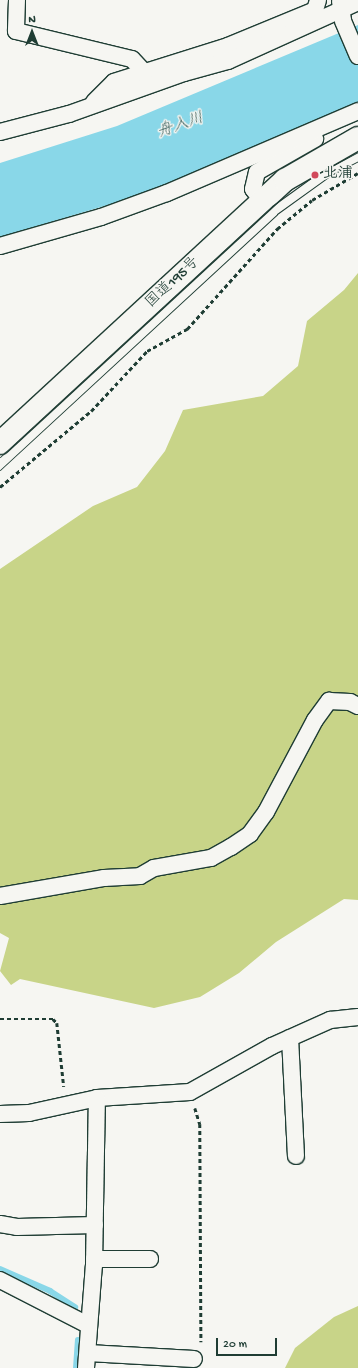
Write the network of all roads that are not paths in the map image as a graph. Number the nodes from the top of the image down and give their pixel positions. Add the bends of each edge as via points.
1 (17, 0) edge
2 (318, 0) edge
3 (358, 2) edge
4 (341, 10) edge
5 (358, 56) edge
6 (143, 71) junction
7 (90, 106) junction
8 (358, 111) edge
9 (358, 118) edge
10 (0, 132) edge
11 (358, 138) edge
12 (262, 201) junction
13 (0, 246) edge
14 (0, 443) edge
15 (358, 706) edge
16 (0, 896) edge
17 (358, 1017) edge
18 (290, 1038) junction
19 (97, 1098) junction
20 (0, 1114) edge
21 (296, 1156) dead end
22 (0, 1224) edge
23 (95, 1225) junction
24 (94, 1258) junction
25 (150, 1258) dead end
26 (0, 1280) edge
27 (88, 1325) junction
28 (194, 1359) road end
29 (87, 1360) edge

1 - 6 street via 16,31 132,59
2 - 6 street via 315,10 228,46
3 - 4 street
4 - 5 street
4 - 7 street via 228,61 184,73
6 - 7 street via 114,82
7 - 10 street
8 - 13 street via 167,193 101,217
9 - 12 street via 257,172 253,189
11 - 12 highway, 国道195号 via 308,164
12 - 14 highway, 国道195号
15 - 16 street via 350,702 329,701 315,720 266,812 250,834 211,858 154,868 140,876 104,878
17 - 18 street via 330,1020
18 - 19 street via 190,1092
18 - 21 street
19 - 20 street via 29,1113
19 - 23 street
22 - 23 street via 17,1227
23 - 24 street
24 - 25 street
24 - 27 street
26 - 27 street
27 - 29 street
28 - 29 street

